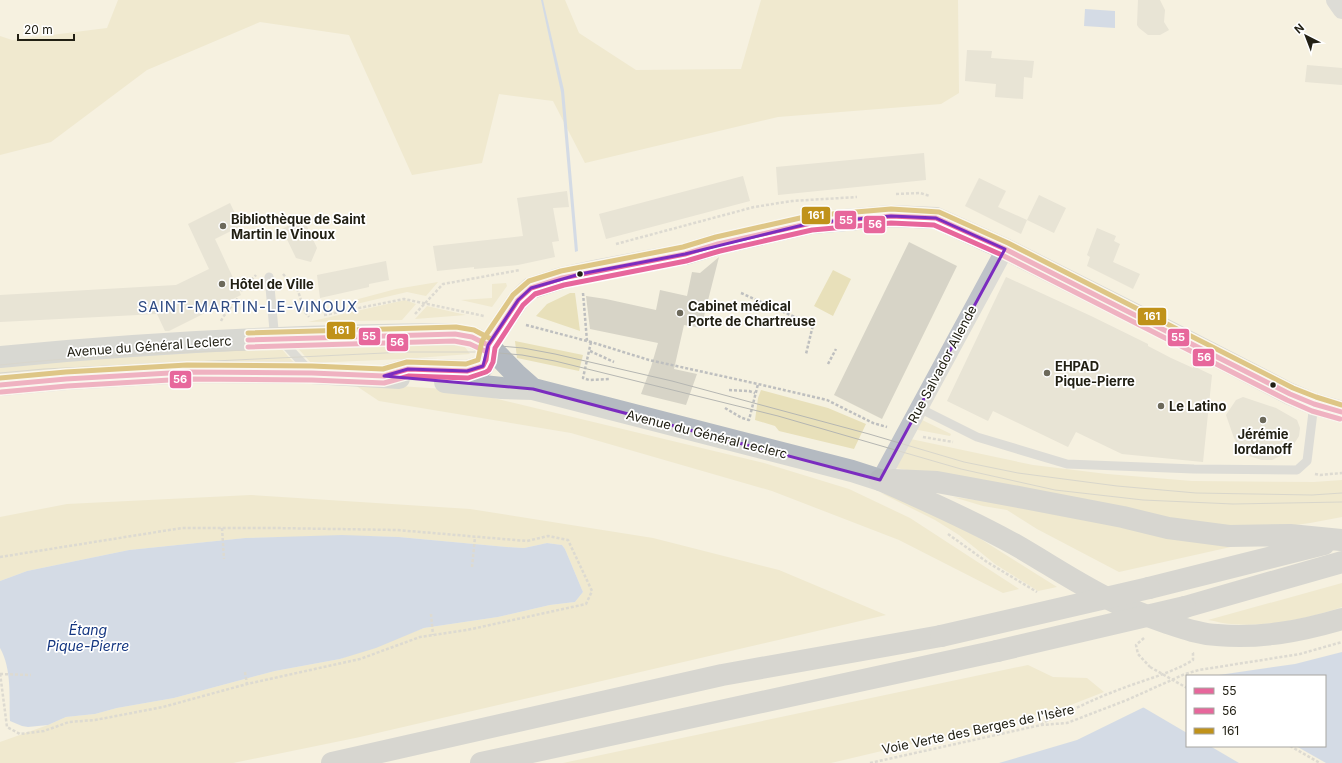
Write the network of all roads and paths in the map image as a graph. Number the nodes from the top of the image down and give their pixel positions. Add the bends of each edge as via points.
1 (1335, 0) edge
2 (1342, 10) edge
3 (1004, 249) junction
4 (258, 274) dead end
5 (273, 274) joint
6 (443, 284) dead end
7 (241, 291) dead end
8 (583, 292) dead end
9 (741, 293) dead end
10 (238, 298) dead end
11 (425, 303) junction
12 (317, 316) dead end
13 (309, 317) dead end
14 (410, 319) dead end
15 (504, 320) junction
16 (220, 325) dead end
17 (279, 338) junction
18 (587, 341) junction
19 (591, 342) junction
20 (836, 349) dead end
21 (590, 351) junction
22 (487, 352) junction
23 (806, 354) dead end
24 (0, 357) edge
25 (614, 362) dead end
26 (828, 364) dead end
27 (312, 373) junction
28 (384, 376) junction
29 (610, 378) dead end
30 (758, 384) junction
31 (0, 385) edge
32 (502, 388) junction
33 (533, 390) junction
34 (729, 390) dead end
35 (756, 393) junction
36 (1314, 404) junction
37 (725, 408) dead end
38 (919, 408) junction
39 (1342, 412) edge
40 (873, 423) dead end
41 (1297, 470) junction
42 (1342, 473) edge
43 (880, 480) junction
44 (222, 528) junction
45 (947, 534) dead end
46 (475, 537) junction
47 (1341, 540) edge
48 (0, 557) edge
49 (224, 559) dead end
50 (1342, 562) edge
51 (472, 567) dead end
52 (1041, 595) dead end
53 (431, 614) dead end
54 (1342, 619) edge
55 (433, 635) junction
56 (1139, 635) dead end
57 (1342, 642) edge
58 (1187, 648) dead end
59 (245, 672) dead end
60 (0, 674) edge
61 (31, 675) dead end
62 (248, 684) junction
63 (1186, 687) edge
64 (1041, 725) junction
65 (1292, 747) edge
66 (332, 763) edge
67 (481, 763) edge
68 (870, 763) edge
69 (1320, 763) edge

1 - 2 street
3 - 15 main road via 936,218 891,216 811,223 685,254 562,278 531,288 518,300
3 - 36 main road
3 - 38 street, Rue Salvador Allende
4 - 7 path
5 - 13 path via 283,274 298,291
5 - 17 lane via 274,330
6 - 11 path
8 - 18 path
9 - 23 path via 813,325
10 - 16 path
11 - 12 path via 404,299
11 - 14 path
11 - 15 path
15 - 18 path
15 - 22 main road
17 - 22 main road, Avenue du Général Leclerc via 455,334 472,337
17 - 24 main road, Avenue du Général Leclerc via 90,348
17 - 27 lane
18 - 19 path
19 - 21 path
19 - 30 path via 649,360
20 - 26 path
21 - 25 path
21 - 29 path via 583,378
22 - 28 main road, Avenue du Général Leclerc via 483,366 467,371 408,369
22 - 32 main road via 492,375
22 - 33 main road, Avenue du Général Leclerc
27 - 28 main road, Avenue du Général Leclerc
27 - 31 main road, Avenue du Général Leclerc via 186,372
28 - 32 main road, Avenue du Général Leclerc
30 - 35 path
30 - 40 path via 827,400
32 - 33 main road, Avenue du Général Leclerc
33 - 43 main road, Avenue du Général Leclerc
34 - 35 path
35 - 37 path via 749,420
36 - 39 main road
36 - 41 lane via 1307,461
38 - 41 lane via 977,437 1067,464
38 - 43 street, Rue Salvador Allende
41 - 42 path via 1320,474
43 - 47 highway via 937,482 1168,528 1229,536 1290,535
43 - 54 highway via 948,509 1119,605 1192,631 1215,635 1261,636 1287,633
44 - 46 path via 397,530
44 - 48 path via 182,528
44 - 49 path
45 - 52 path
46 - 51 path
46 - 55 path via 527,541 548,536 568,540 592,591 586,604
47 - 66 highway, bridge via 941,636 722,675
50 - 67 highway, bridge via 1186,607 997,651
53 - 55 path
55 - 62 path via 420,637 360,659
56 - 63 path, bridge via 1146,637 1136,645 1138,654 1150,667
57 - 64 path, Voie Verte des Berges de l'Isère via 1300,654 1199,670 1067,723
58 - 64 path via 1193,653 1192,660 1185,665 1113,691
59 - 62 path
60 - 61 path
60 - 62 path via 7,727 20,734 44,731 70,722 95,720 162,707
64 - 68 path, Voie Verte des Berges de l'Isère
65 - 69 path

